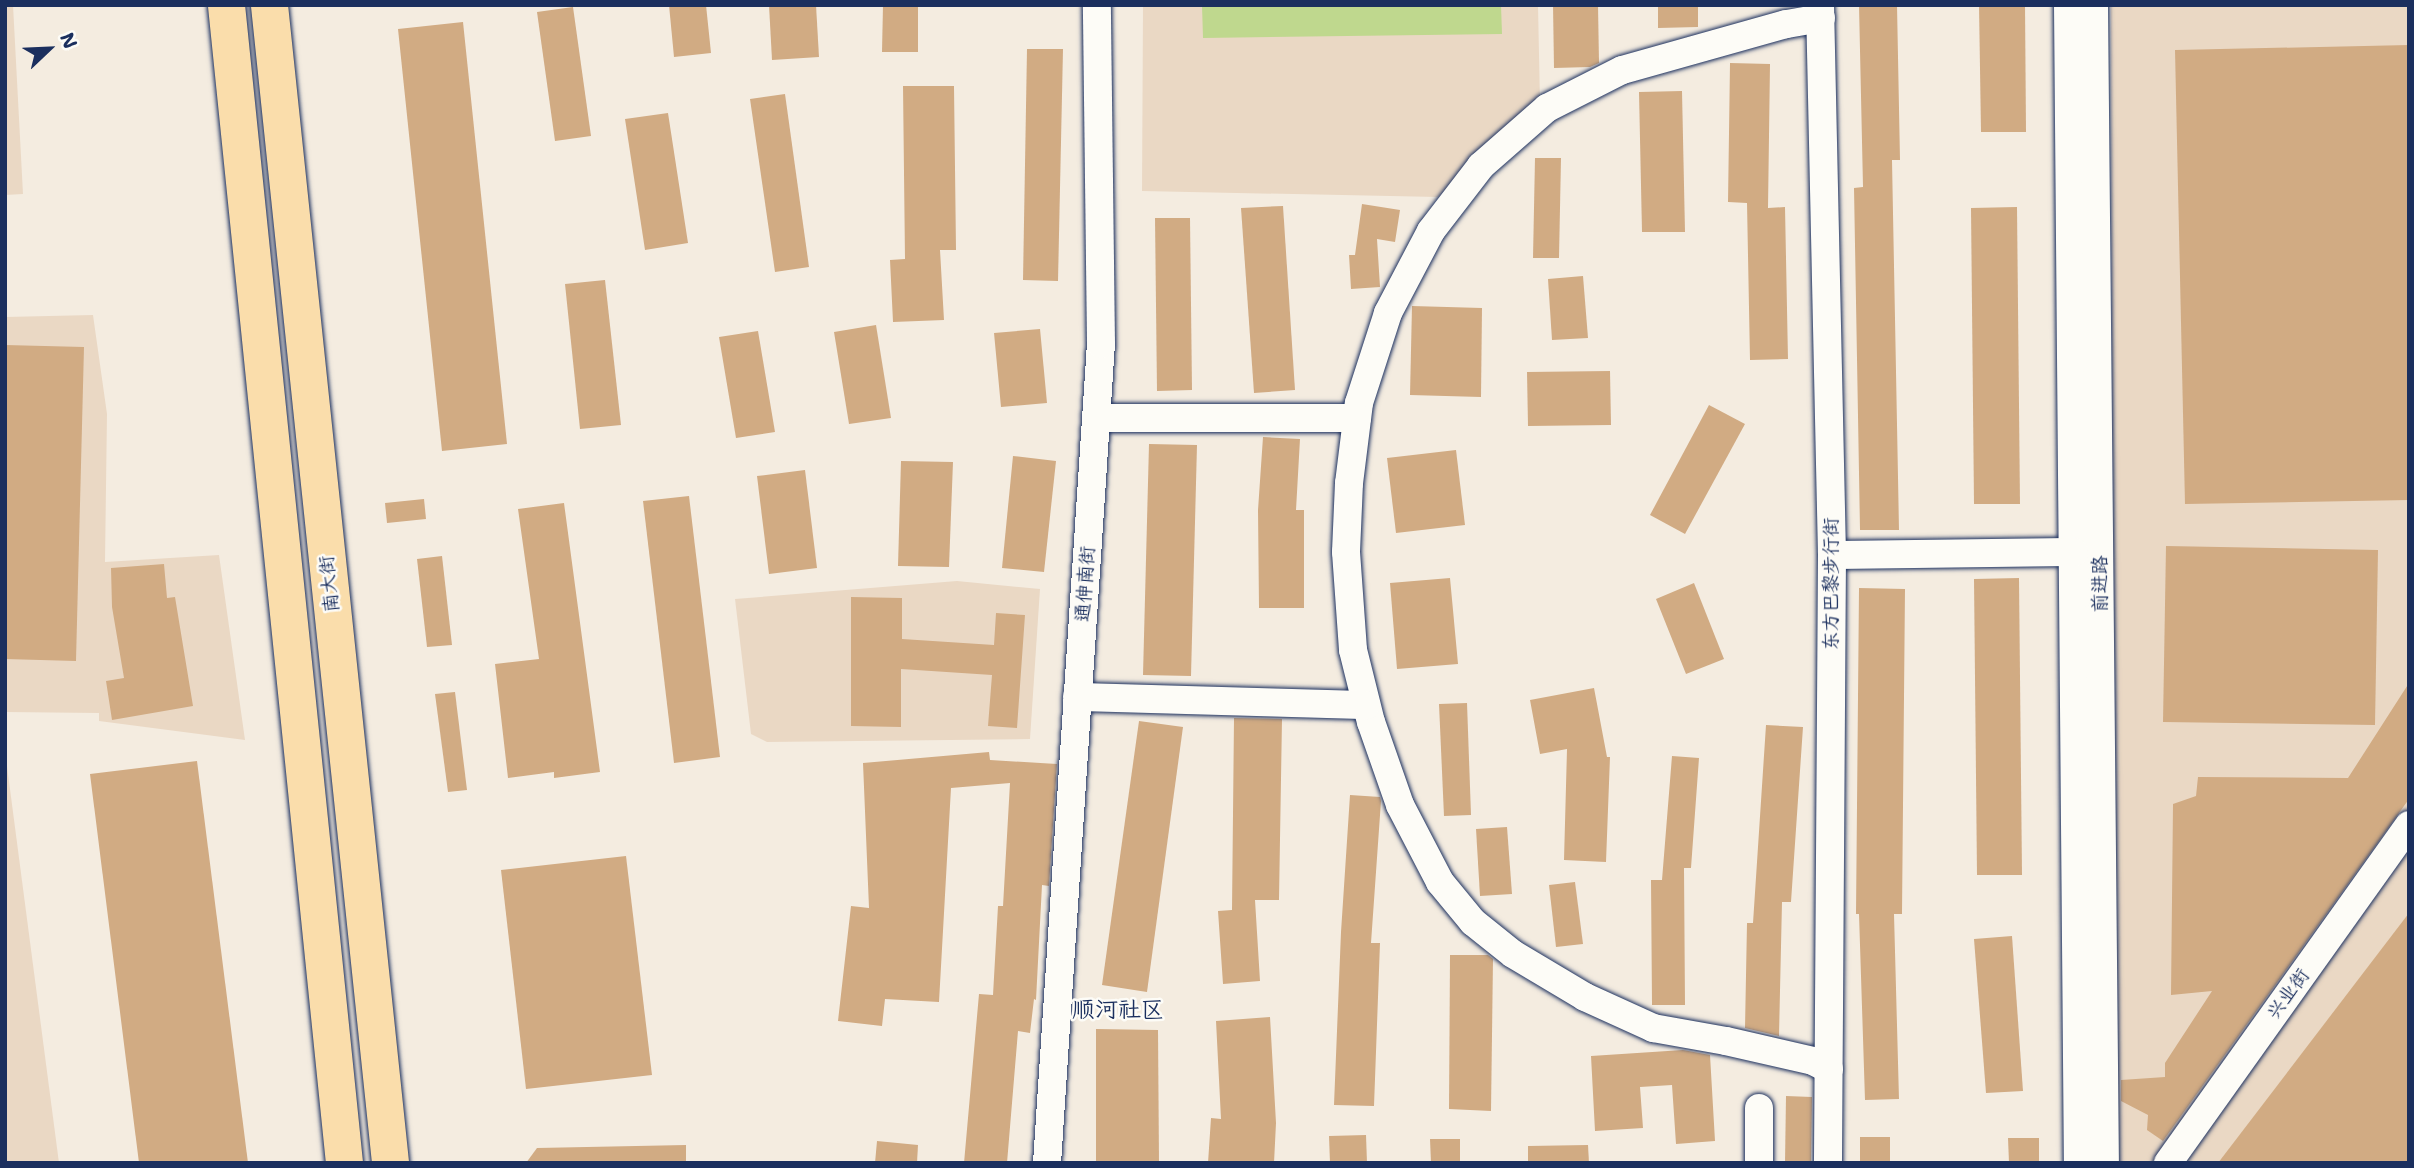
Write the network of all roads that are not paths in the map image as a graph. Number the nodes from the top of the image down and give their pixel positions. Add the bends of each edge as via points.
1 (226, 5) edge
2 (270, 5) edge
3 (1097, 5) edge
4 (2068, 5) edge
5 (2094, 5) edge
6 (1821, 12) edge
7 (1096, 418) junction
8 (1357, 418) junction
9 (2074, 552) junction
10 (1832, 555) junction
11 (1077, 697) junction
12 (1366, 705) junction
13 (2409, 825) edge
14 (1829, 1069) junction
15 (1759, 1108) dead end
16 (344, 1163) edge
17 (390, 1163) edge
18 (1047, 1163) edge
19 (1759, 1163) edge
20 (1828, 1163) edge
21 (2078, 1163) edge
22 (2105, 1163) edge
23 (2168, 1163) edge

1 - 16 main road
2 - 17 main road, 南大街
3 - 7 street, 通伸南街 via 1101,344
4 - 9 street, 前进路
5 - 22 street, 前进路
6 - 8 street via 1622,70 1547,108 1480,166 1431,231 1388,313
6 - 10 street, 东方巴黎步行街
7 - 8 street
7 - 11 street, 通伸南街
8 - 12 street via 1346,552 1353,650
9 - 10 street
9 - 21 street, 前进路
10 - 14 street, 东方巴黎步行街
11 - 12 street
11 - 18 street, 通伸南街
12 - 14 street via 1400,805 1440,882 1473,922 1513,954 1585,997 1653,1028 1813,1061
13 - 23 street, 兴业街
14 - 20 street, 东方巴黎步行街
15 - 19 street

